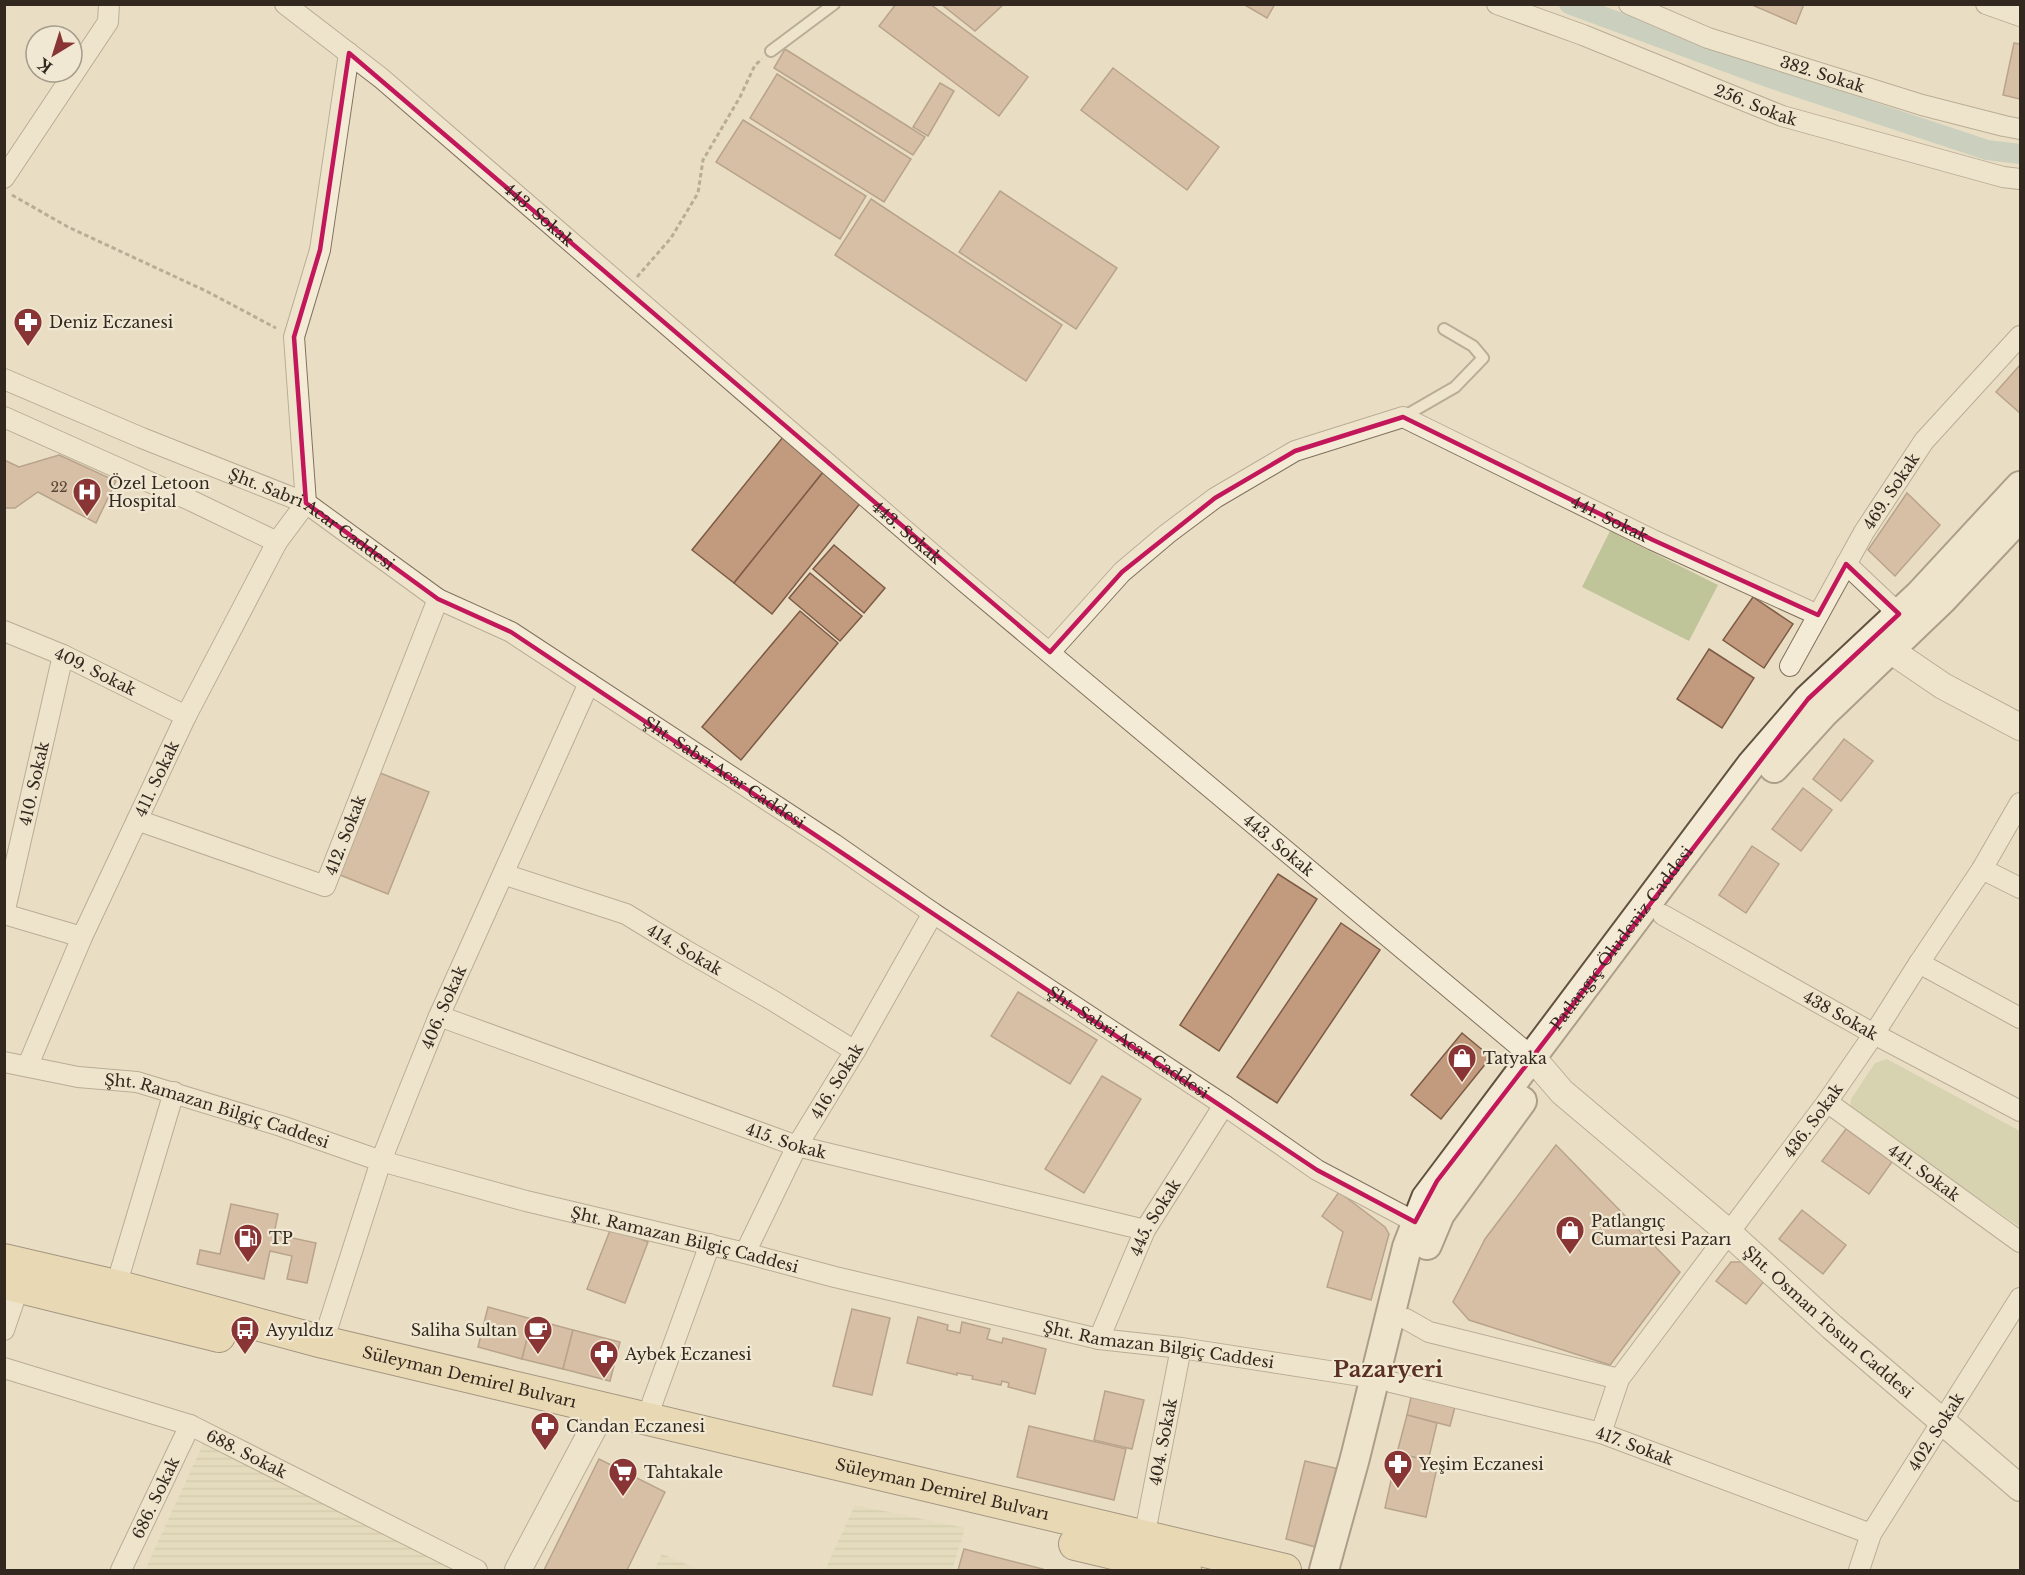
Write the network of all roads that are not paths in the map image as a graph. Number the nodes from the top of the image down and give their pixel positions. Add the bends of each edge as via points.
1 (108, 4) edge
2 (285, 4) edge
3 (834, 4) edge
4 (1497, 4) edge
5 (1629, 4) edge
6 (1986, 4) edge
7 (2020, 16) edge
8 (771, 51) road end
9 (349, 54) junction
10 (2020, 129) edge
11 (4, 178) edge
12 (2020, 179) edge
13 (1444, 329) dead end
14 (2020, 336) edge
15 (4, 379) edge
16 (4, 417) edge
17 (1403, 417) junction
18 (2020, 486) edge
19 (306, 503) junction
20 (2020, 517) edge
21 (277, 542) junction
22 (1846, 564) junction
23 (438, 599) junction
24 (1899, 614) junction
25 (1818, 615) junction
26 (4, 631) edge
27 (1890, 650) junction
28 (1050, 652) junction
29 (63, 655) junction
30 (1790, 666) dead end
31 (589, 683) junction
32 (186, 716) junction
33 (2020, 727) edge
34 (2020, 803) edge
35 (137, 820) junction
36 (1982, 869) junction
37 (503, 874) junction
38 (2020, 888) edge
39 (933, 913) junction
40 (4, 914) edge
41 (1663, 915) junction
42 (82, 937) junction
43 (1919, 963) junction
44 (439, 1016) junction
45 (2020, 1018) edge
46 (1874, 1034) junction
47 (855, 1051) junction
48 (4, 1062) edge
49 (28, 1065) junction
50 (1538, 1065) junction
51 (174, 1092) junction
52 (1827, 1102) junction
53 (1224, 1105) junction
54 (2020, 1111) edge
55 (797, 1146) junction
56 (381, 1161) junction
57 (1415, 1222) junction
58 (1145, 1230) junction
59 (1728, 1232) junction
60 (2020, 1242) edge
61 (710, 1244) junction
62 (745, 1253) junction
63 (9, 1273) edge
64 (116, 1286) junction
65 (2020, 1298) edge
66 (1406, 1319) junction
67 (4, 1330) edge
68 (1099, 1339) junction
69 (322, 1342) junction
70 (1181, 1348) junction
71 (4, 1368) edge
72 (1618, 1379) junction
73 (1383, 1380) junction
74 (596, 1419) junction
75 (646, 1420) junction
76 (1943, 1422) junction
77 (190, 1425) junction
78 (1601, 1433) junction
79 (2020, 1488) edge
80 (1871, 1534) junction
81 (1139, 1556) edge
82 (1864, 1569) edge
83 (121, 1570) edge
84 (477, 1570) edge
85 (518, 1570) edge
86 (1185, 1570) edge
87 (1285, 1570) edge
88 (1324, 1570) edge
89 (1344, 1570) edge

1 - 11 street via 108,22
2 - 9 street, 443. Sokak
3 - 8 lane
4 - 12 street, 256. Sokak via 1782,116
5 - 10 street, 382. Sokak via 1719,41 1922,105
6 - 7 street
9 - 19 street via 320,250 294,337
9 - 28 street, 443. Sokak
13 - 17 lane via 1473,346 1483,358 1455,387
14 - 22 street, 469. Sokak via 1924,441
15 - 19 street, Şht. Sabri Acar Caddesi
16 - 21 street
17 - 25 street, 441. Sokak via 1653,540
17 - 28 street via 1295,451 1215,498 1122,572
18 - 24 main road, Patlangıç Öludeniz Caddesi
19 - 21 street, 411. Sokak
19 - 23 street, Şht. Sabri Acar Caddesi
20 - 27 main road, Patlangıç Öludeniz Caddesi
21 - 32 street, 411. Sokak
22 - 24 street
22 - 25 street, 469. Sokak
23 - 31 street, Şht. Sabri Acar Caddesi via 511,632
23 - 35 street, 412. Sokak via 325,886
24 - 50 main road, Patlangıç Öludeniz Caddesi via 1808,699 1751,765
25 - 30 street, 469. Sokak
26 - 29 street, 409. Sokak
27 - 33 street via 1943,686
27 - 41 main road, Patlangıç Öludeniz Caddesi via 1791,747
28 - 50 street, 443. Sokak
29 - 32 street, 409. Sokak
29 - 40 street, 410. Sokak
31 - 37 street, 406. Sokak
31 - 39 street, Şht. Sabri Acar Caddesi
32 - 35 street, 411. Sokak
34 - 36 street, 436. Sokak
35 - 42 street, 411. Sokak
36 - 38 street
36 - 43 street, 436. Sokak
37 - 44 street, 406. Sokak
37 - 47 street, 414. Sokak via 626,914
39 - 47 street, 416. Sokak
39 - 53 street, Şht. Sabri Acar Caddesi
40 - 42 street
41 - 46 street, 438 Sokak
41 - 50 main road, Patlangıç Öludeniz Caddesi
42 - 49 street, 411. Sokak
43 - 45 street
43 - 46 street, 436. Sokak
44 - 55 street, 415. Sokak
44 - 56 street, 406. Sokak
46 - 52 street, 436. Sokak
46 - 54 street, 438 Sokak
47 - 55 street, 416. Sokak
48 - 49 street, Şht. Ramazan Bilgiç Caddesi
49 - 51 street, Şht. Ramazan Bilgiç Caddesi via 78,1077 137,1082
50 - 57 main road, Patlangıç Öludeniz Caddesi via 1437,1181
50 - 59 street, Şht. Osman Tosun Caddesi via 1562,1092
50 - 66 main road, Patlangıç Öludeniz Caddesi via 1440,1214 1427,1243
51 - 56 street, Şht. Ramazan Bilgiç Caddesi
51 - 64 street
52 - 59 street, 436. Sokak
52 - 60 street, 441. Sokak
53 - 57 street, Şht. Sabri Acar Caddesi via 1317,1170
53 - 58 street, 445. Sokak
55 - 58 street, 415. Sokak
55 - 62 street, 416. Sokak
56 - 61 street, Şht. Ramazan Bilgiç Caddesi via 526,1201
56 - 69 street, 406. Sokak
57 - 73 main road, Patlangıç Öludeniz Caddesi via 1404,1258
58 - 68 street, 445. Sokak
59 - 72 street, 436. Sokak
59 - 76 street, Şht. Osman Tosun Caddesi
61 - 62 street, Şht. Ramazan Bilgiç Caddesi
61 - 75 street
62 - 68 street, Şht. Ramazan Bilgiç Caddesi
63 - 64 main road, Süleyman Demirel Bulvarı
63 - 67 street
63 - 74 main road, Süleyman Demirel Bulvarı
64 - 69 main road, Süleyman Demirel Bulvarı
65 - 76 street, 402. Sokak
66 - 72 street via 1429,1332
66 - 73 main road, Patlangıç Öludeniz Caddesi
68 - 70 street, Şht. Ramazan Bilgiç Caddesi
69 - 74 main road, Süleyman Demirel Bulvarı
70 - 73 street, Şht. Ramazan Bilgiç Caddesi
70 - 81 street, 404. Sokak
71 - 77 street, 688. Sokak
72 - 78 street, 436. Sokak
73 - 78 street, 417. Sokak
73 - 88 main road, Patlangıç Öludeniz Caddesi
73 - 89 main road, Patlangıç Öludeniz Caddesi
74 - 75 main road, Süleyman Demirel Bulvarı
74 - 81 main road, Süleyman Demirel Bulvarı
74 - 85 street
75 - 81 main road, Süleyman Demirel Bulvarı
76 - 79 street, Şht. Osman Tosun Caddesi
76 - 80 street, 402. Sokak
77 - 83 street, 686. Sokak
77 - 84 street, 688. Sokak
78 - 80 street, 417. Sokak
80 - 82 street, 402. Sokak
81 - 86 main road, Süleyman Demirel Bulvarı
81 - 87 main road, Süleyman Demirel Bulvarı

